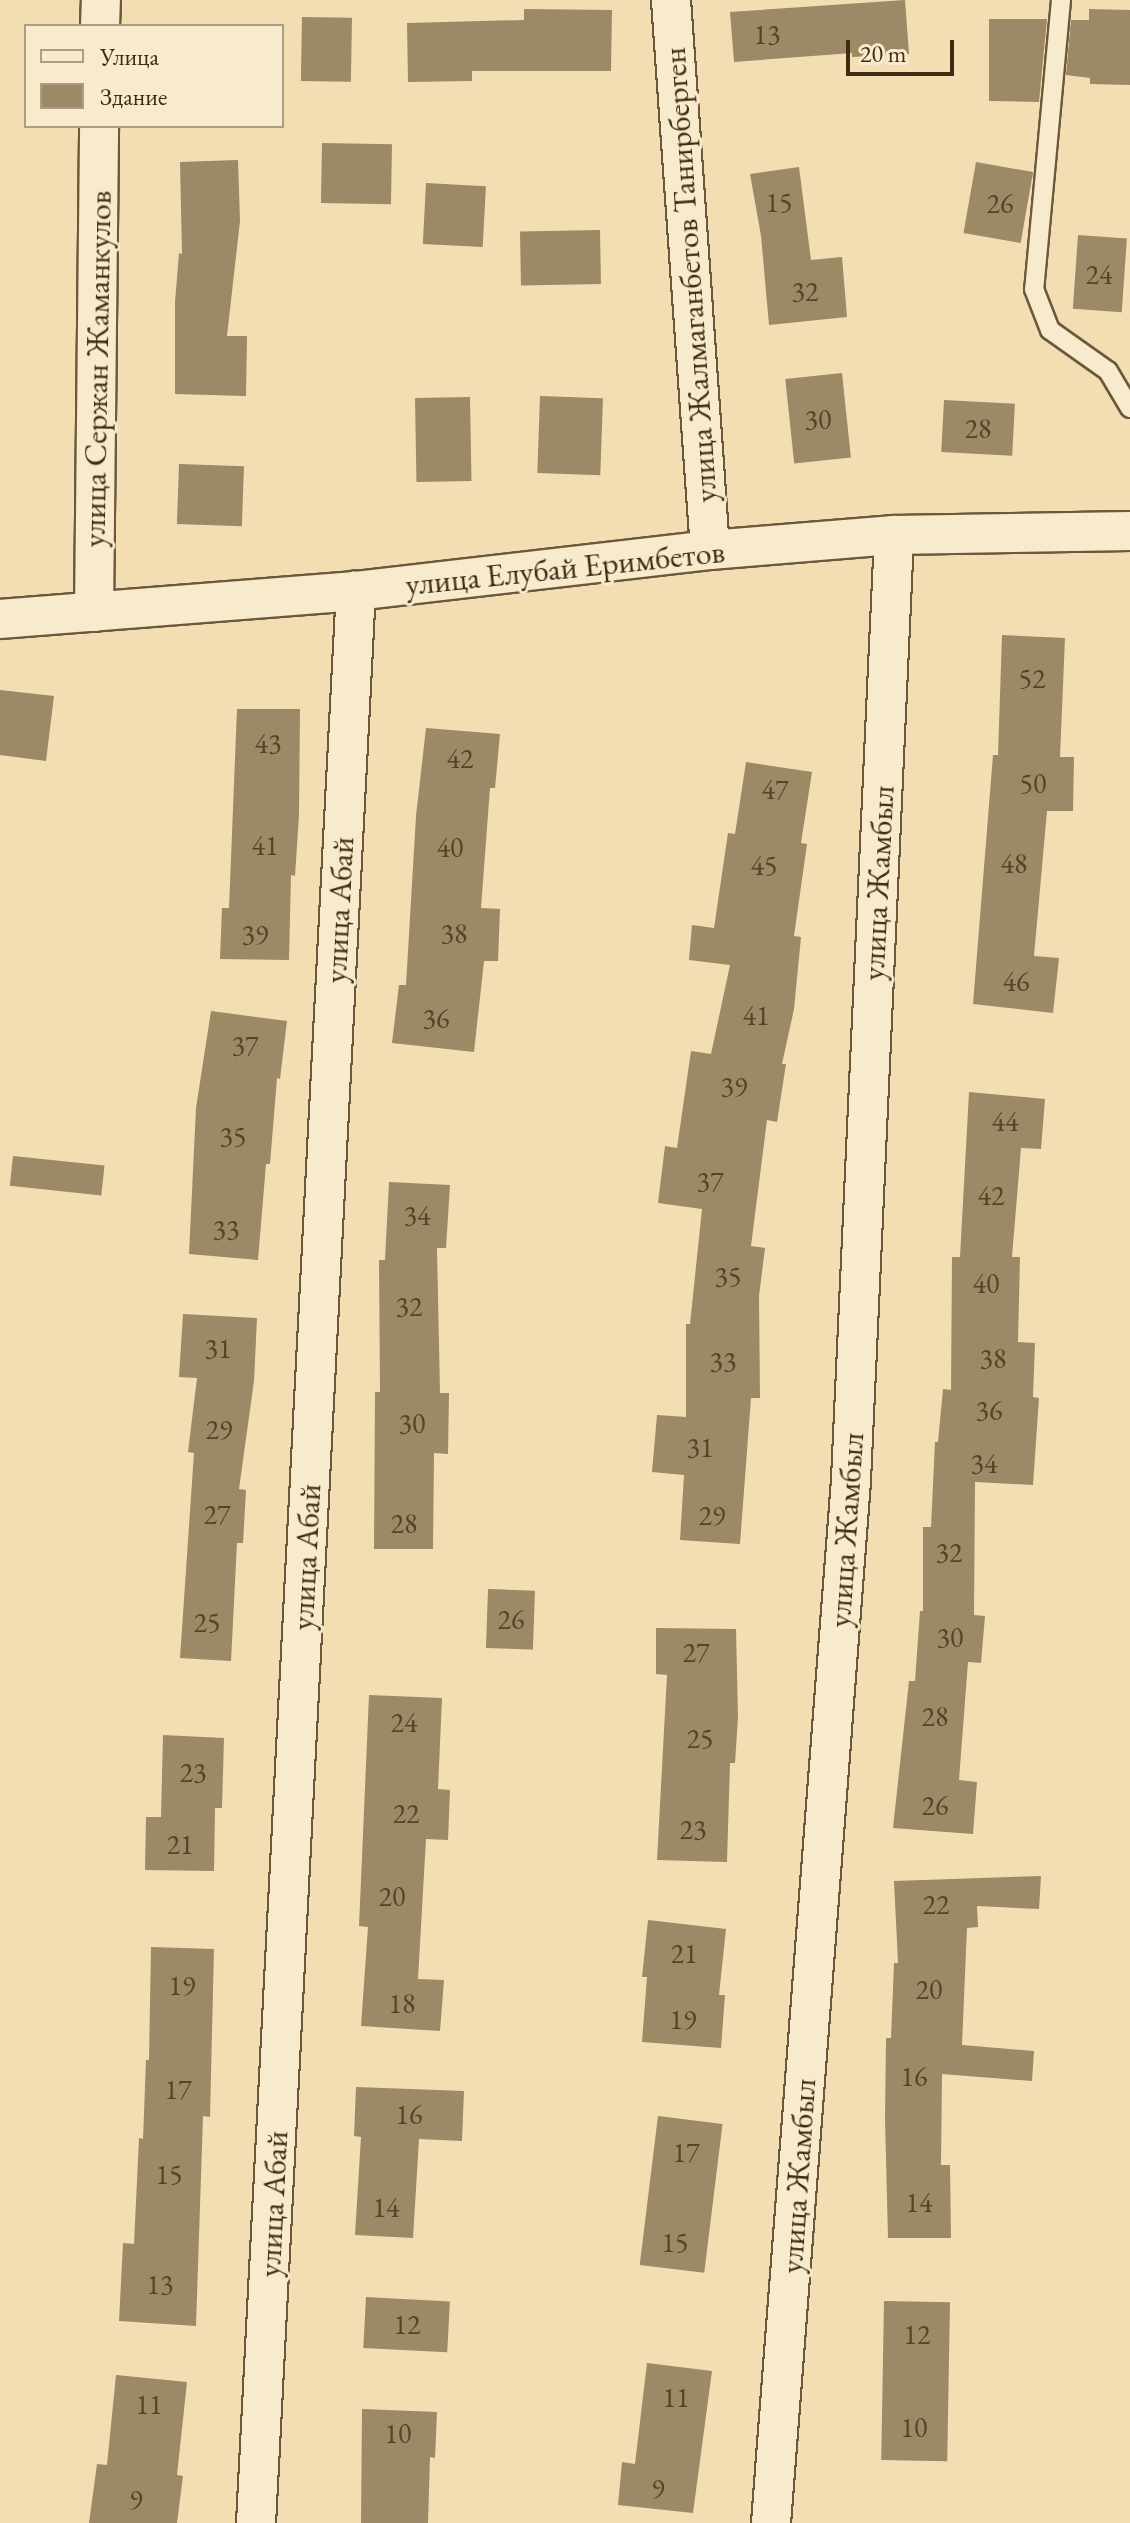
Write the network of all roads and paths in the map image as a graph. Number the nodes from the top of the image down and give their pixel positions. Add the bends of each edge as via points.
1 (101, 0) edge
2 (671, 0) edge
3 (1061, 0) edge
4 (100, 24) edge
5 (99, 128) edge
6 (1130, 408) edge
7 (1130, 531) edge
8 (894, 535) junction
9 (710, 550) junction
10 (356, 591) junction
11 (94, 612) junction
12 (0, 619) edge
13 (256, 2523) edge
14 (771, 2523) edge

1 - 4 street
2 - 9 street, улица Жалмаганбетов Танирберген
3 - 6 lane via 1034,289 1050,330 1108,371
5 - 11 street, улица Сержан Жаманкулов
7 - 8 street, улица Елубай Еримбетов
8 - 9 street, улица Елубай Еримбетов
8 - 14 street, улица Жамбыл via 851,1480
9 - 10 street, улица Елубай Еримбетов
10 - 11 street, улица Елубай Еримбетов
10 - 13 street, улица Абай
11 - 12 street, улица Елубай Еримбетов

